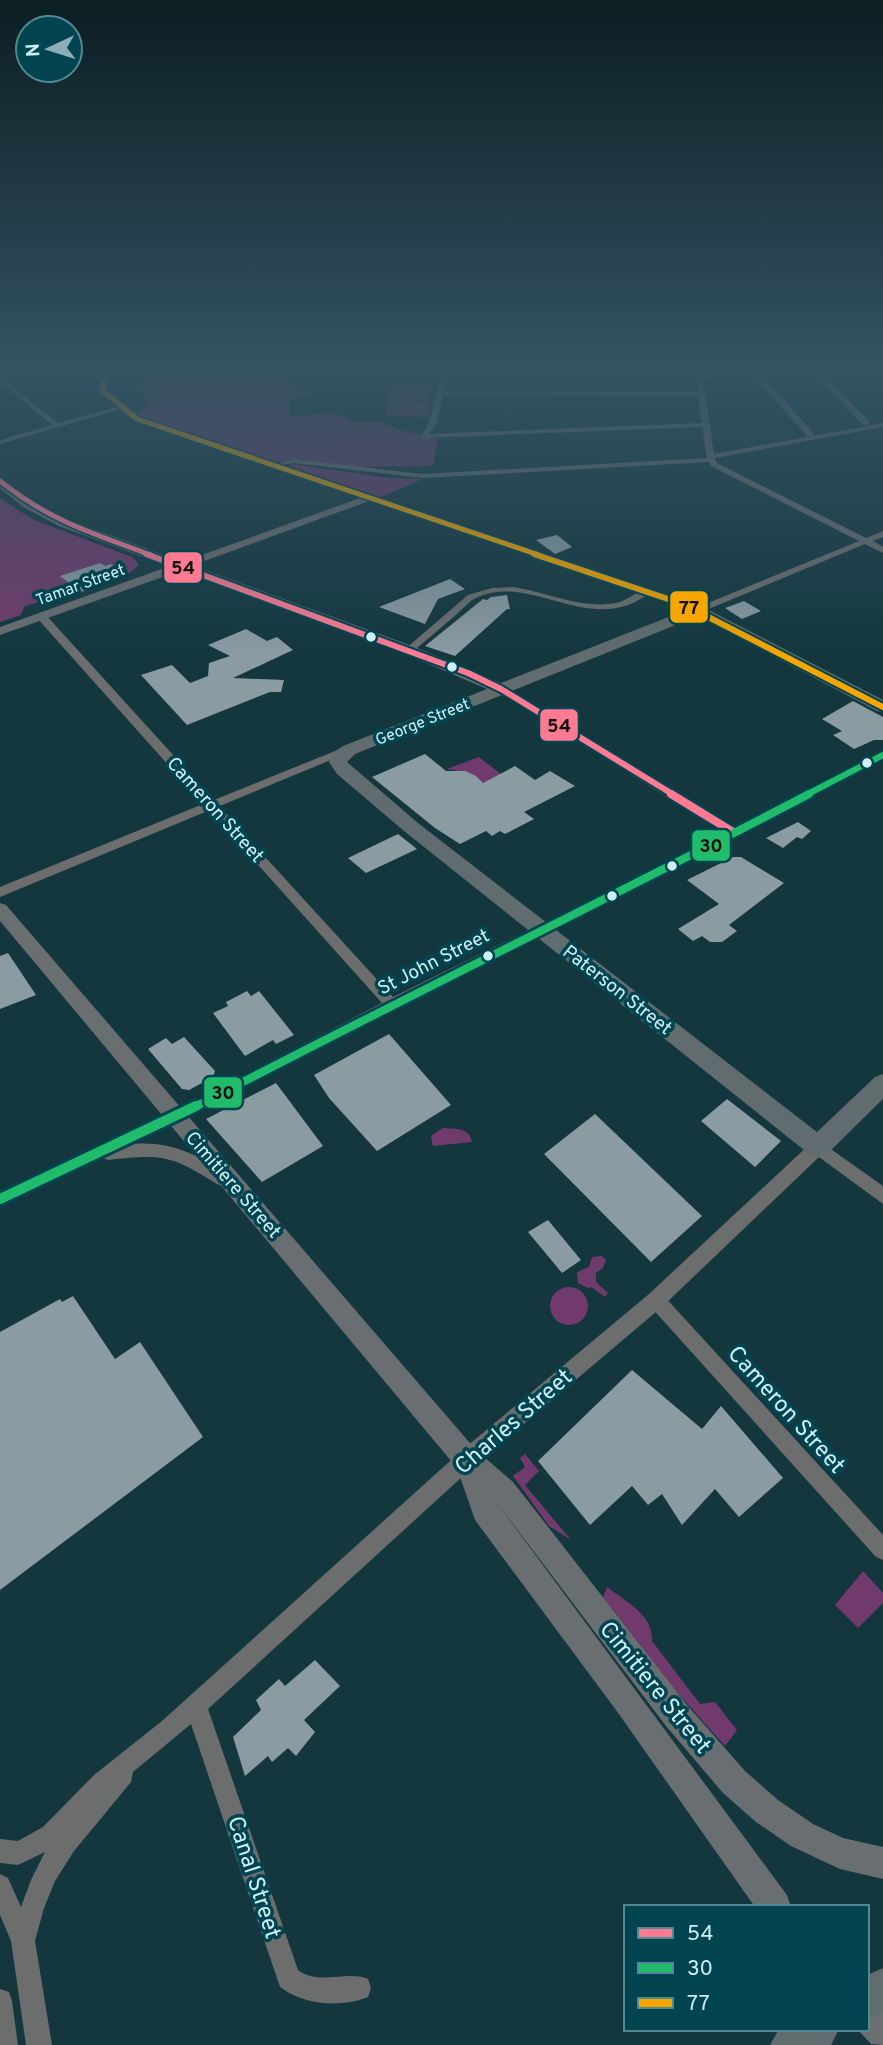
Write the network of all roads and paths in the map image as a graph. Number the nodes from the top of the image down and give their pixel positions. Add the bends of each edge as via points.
1 (274, 465) edge
2 (326, 465) edge
3 (601, 465) edge
4 (721, 465) edge
5 (0, 481) edge
6 (370, 498) junction
7 (883, 534) edge
8 (865, 541) junction
9 (883, 550) edge
10 (145, 553) junction
11 (181, 566) junction
12 (123, 587) junction
13 (647, 591) junction
14 (699, 610) junction
15 (41, 616) junction
16 (0, 631) edge
17 (409, 650) junction
18 (501, 689) junction
19 (883, 707) edge
20 (883, 755) edge
21 (346, 760) junction
22 (305, 768) junction
23 (212, 806) junction
24 (733, 832) junction
25 (0, 892) edge
26 (0, 909) edge
27 (541, 929) junction
28 (391, 1004) junction
29 (883, 1084) edge
30 (176, 1117) junction
31 (818, 1147) junction
32 (94, 1155) junction
33 (239, 1189) junction
34 (883, 1196) edge
35 (0, 1199) edge
36 (656, 1300) junction
37 (467, 1459) junction
38 (883, 1550) edge
39 (196, 1706) junction
40 (139, 1755) junction
41 (0, 1850) edge
42 (883, 1863) edge
43 (0, 1886) edge
44 (774, 1905) edge
45 (23, 1941) junction
46 (359, 1988) dead end
47 (0, 2001) edge
48 (869, 2017) edge
49 (816, 2031) edge
50 (883, 2032) edge
51 (5, 2045) edge
52 (39, 2045) edge
53 (791, 2045) edge

1 - 6 street
2 - 3 street via 447,476
4 - 8 street
5 - 10 highway via 46,515
6 - 11 street, Tamar Street
6 - 13 street
7 - 8 street, George Street
8 - 9 street
8 - 14 street, George Street
10 - 11 highway
10 - 12 main road via 150,561 145,570
11 - 12 main road, Tamar Street
11 - 17 highway
12 - 15 main road, Tamar Street
13 - 14 street
13 - 17 street via 612,606 496,589 471,597
14 - 18 highway, George Street
14 - 19 highway
15 - 16 main road, Tamar Street
15 - 23 street, Cameron Street
17 - 18 highway
18 - 21 highway, George Street
18 - 24 street
20 - 24 street, St John Street
21 - 22 street, George Street
21 - 22 street
21 - 27 highway, Paterson Street
22 - 23 street, George Street
23 - 25 street, George Street
23 - 28 street, Cameron Street
24 - 27 street, St John Street
26 - 30 main road, Cimitiere Street
27 - 28 street, St John Street
27 - 31 highway, Paterson Street
28 - 30 street, St John Street
29 - 31 highway, Charles Street
30 - 32 street, St John Street
30 - 33 main road, Cimitiere Street
31 - 34 street, Paterson Street
31 - 36 street, Charles Street
32 - 33 street via 173,1150
32 - 35 street, St John Street
33 - 37 main road, Cimitiere Street
36 - 37 street, Charles Street
36 - 38 street, Cameron Street
37 - 39 street, Charles Street
37 - 42 main road, Cimitiere Street via 503,1492 731,1777 768,1812 820,1845
37 - 44 main road, Cimitiere Street via 484,1511
39 - 40 street, Charles Street
39 - 46 street, Canal Street via 289,1978 307,1990
40 - 41 street, Charles Street via 102,1783 38,1845 18,1853
40 - 45 street, Charles Street via 60,1851 38,1888
43 - 45 street
45 - 52 street
47 - 51 street
48 - 50 main road
49 - 53 highway

